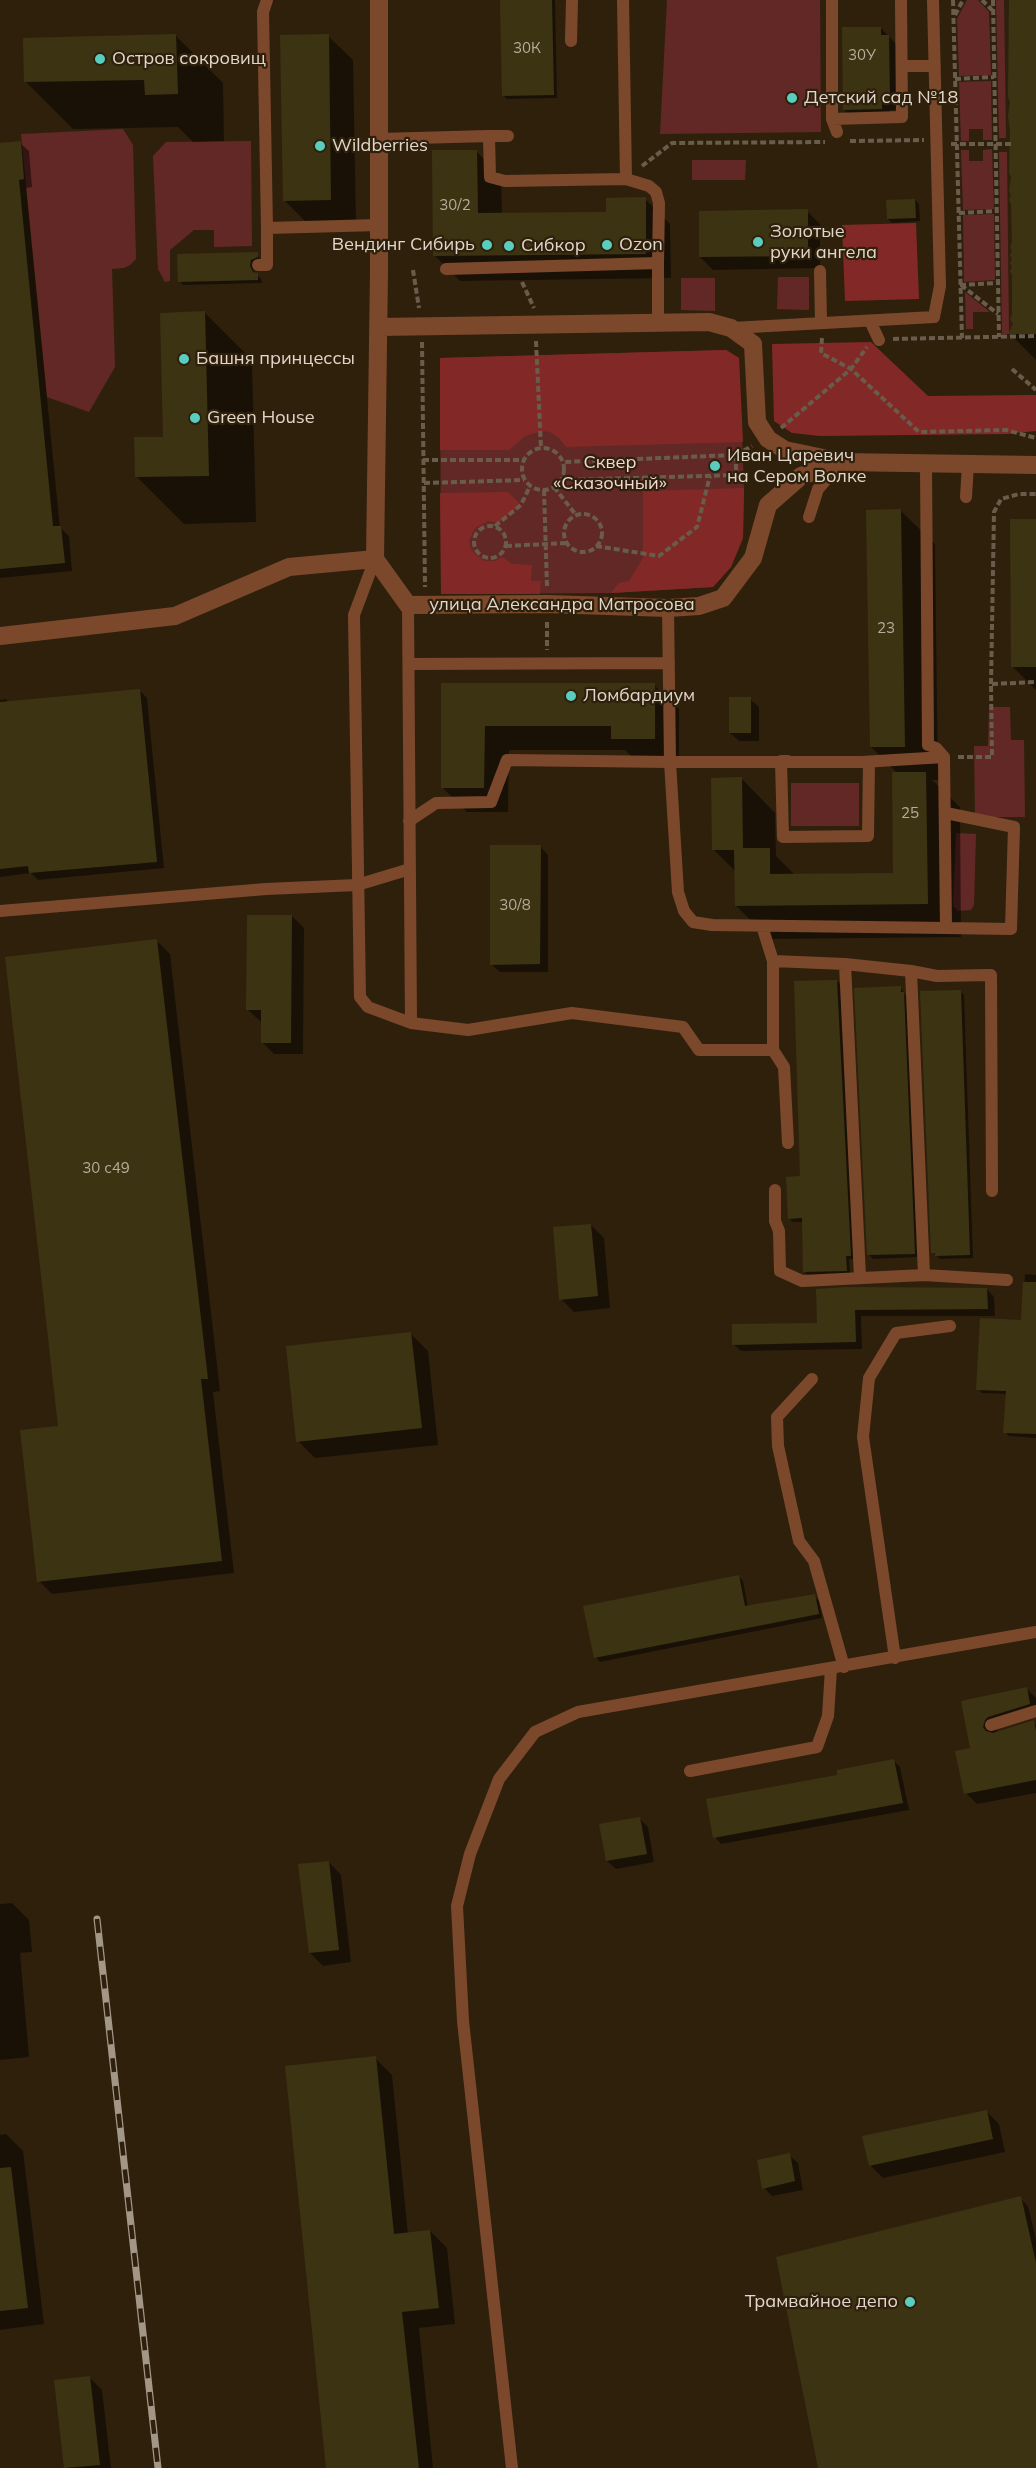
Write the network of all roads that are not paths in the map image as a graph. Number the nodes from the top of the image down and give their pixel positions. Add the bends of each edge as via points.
1 (267, 0) edge
2 (379, 0) edge
3 (572, 0) edge
4 (623, 0) edge
5 (832, 0) edge
6 (901, 0) edge
7 (933, 0) edge
8 (571, 41) dead end
9 (902, 66) junction
10 (935, 66) junction
11 (832, 119) junction
12 (489, 136) junction
13 (508, 136) dead end
14 (837, 137) road end
15 (379, 139) junction
16 (626, 179) junction
17 (379, 225) junction
18 (267, 228) junction
19 (658, 263) junction
20 (258, 265) dead end
21 (446, 269) dead end
22 (820, 271) dead end
23 (870, 321) junction
24 (821, 322) junction
25 (658, 323) junction
26 (379, 327) junction
27 (731, 328) junction
28 (879, 340) road end
29 (842, 462) junction
30 (926, 464) junction
31 (968, 464) junction
32 (1036, 465) edge
33 (966, 497) dead end
34 (809, 517) dead end
35 (375, 559) junction
36 (416, 605) junction
37 (668, 608) junction
38 (0, 636) edge
39 (669, 663) junction
40 (409, 664) junction
41 (944, 757) junction
42 (781, 761) junction
43 (670, 762) junction
44 (869, 762) junction
45 (946, 813) junction
46 (409, 821) junction
47 (410, 869) junction
48 (357, 885) junction
49 (0, 910) edge
50 (762, 926) junction
51 (946, 928) junction
52 (773, 961) junction
53 (845, 964) junction
54 (911, 971) junction
55 (411, 1023) junction
56 (773, 1050) junction
57 (788, 1143) dead end
58 (775, 1190) dead end
59 (992, 1191) dead end
60 (924, 1275) junction
61 (860, 1277) junction
62 (1007, 1280) dead end
63 (950, 1326) dead end
64 (812, 1379) dead end
65 (1036, 1632) edge
66 (895, 1658) junction
67 (844, 1667) junction
68 (831, 1669) junction
69 (1036, 1711) edge
70 (991, 1725) dead end
71 (690, 1772) dead end
72 (513, 2468) edge

1 - 18 lane via 263,12
2 - 15 street
3 - 8 lane
4 - 16 lane
5 - 11 lane
6 - 9 lane
7 - 10 lane
9 - 10 lane
9 - 11 lane via 902,117
10 - 23 lane via 940,286 934,318
11 - 14 lane
12 - 13 lane
12 - 15 lane
12 - 16 lane via 489,177 505,181
15 - 17 street
16 - 19 lane via 656,192
17 - 18 lane
17 - 26 street
18 - 20 lane via 267,265
19 - 21 lane
19 - 25 lane
22 - 24 lane
23 - 24 lane
23 - 28 lane
24 - 27 lane
25 - 26 street
25 - 27 street via 709,322
26 - 35 street
27 - 29 street, улица Александра Матросова via 753,344 757,422 768,438 785,450
29 - 30 street, улица Александра Матросова
29 - 34 lane via 818,489
29 - 37 street, улица Александра Матросова via 801,476 768,505 753,558 723,598 699,606
30 - 31 street, улица Александра Матросова
30 - 41 lane via 931,691 928,745
31 - 32 street, улица Александра Матросова
31 - 33 lane
35 - 36 street, улица Александра Матросова
35 - 38 street via 289,567 175,616
35 - 48 lane via 354,615
36 - 37 street, улица Александра Матросова
36 - 40 lane
37 - 39 lane
39 - 40 lane
39 - 43 lane
40 - 46 lane
41 - 44 lane
41 - 45 lane
42 - 43 lane
42 - 44 lane
42 - 44 lane via 783,837 868,836
43 - 46 lane via 507,760 491,802 436,803
43 - 50 lane via 678,892 684,910 693,922
45 - 51 lane
45 - 51 lane via 1014,827 1011,929
46 - 47 lane
47 - 48 lane
47 - 55 lane
48 - 49 lane
48 - 55 lane via 360,997 368,1007
50 - 51 lane
50 - 52 lane
52 - 53 lane
52 - 56 lane
53 - 54 lane
53 - 61 lane
54 - 59 lane via 937,976 991,975
54 - 60 lane
55 - 56 lane via 468,1030 572,1013 683,1027 699,1050
56 - 57 lane via 784,1067
58 - 61 lane via 780,1271 802,1281
60 - 61 lane
60 - 62 lane
63 - 66 lane via 896,1333 869,1378 863,1437
64 - 67 lane via 777,1417 778,1446 800,1541 814,1561
65 - 66 lane
66 - 67 lane
67 - 68 lane
68 - 71 lane via 828,1716 817,1747
68 - 72 lane via 578,1712 535,1732 499,1779 470,1854 457,1917 463,2021
69 - 70 lane

